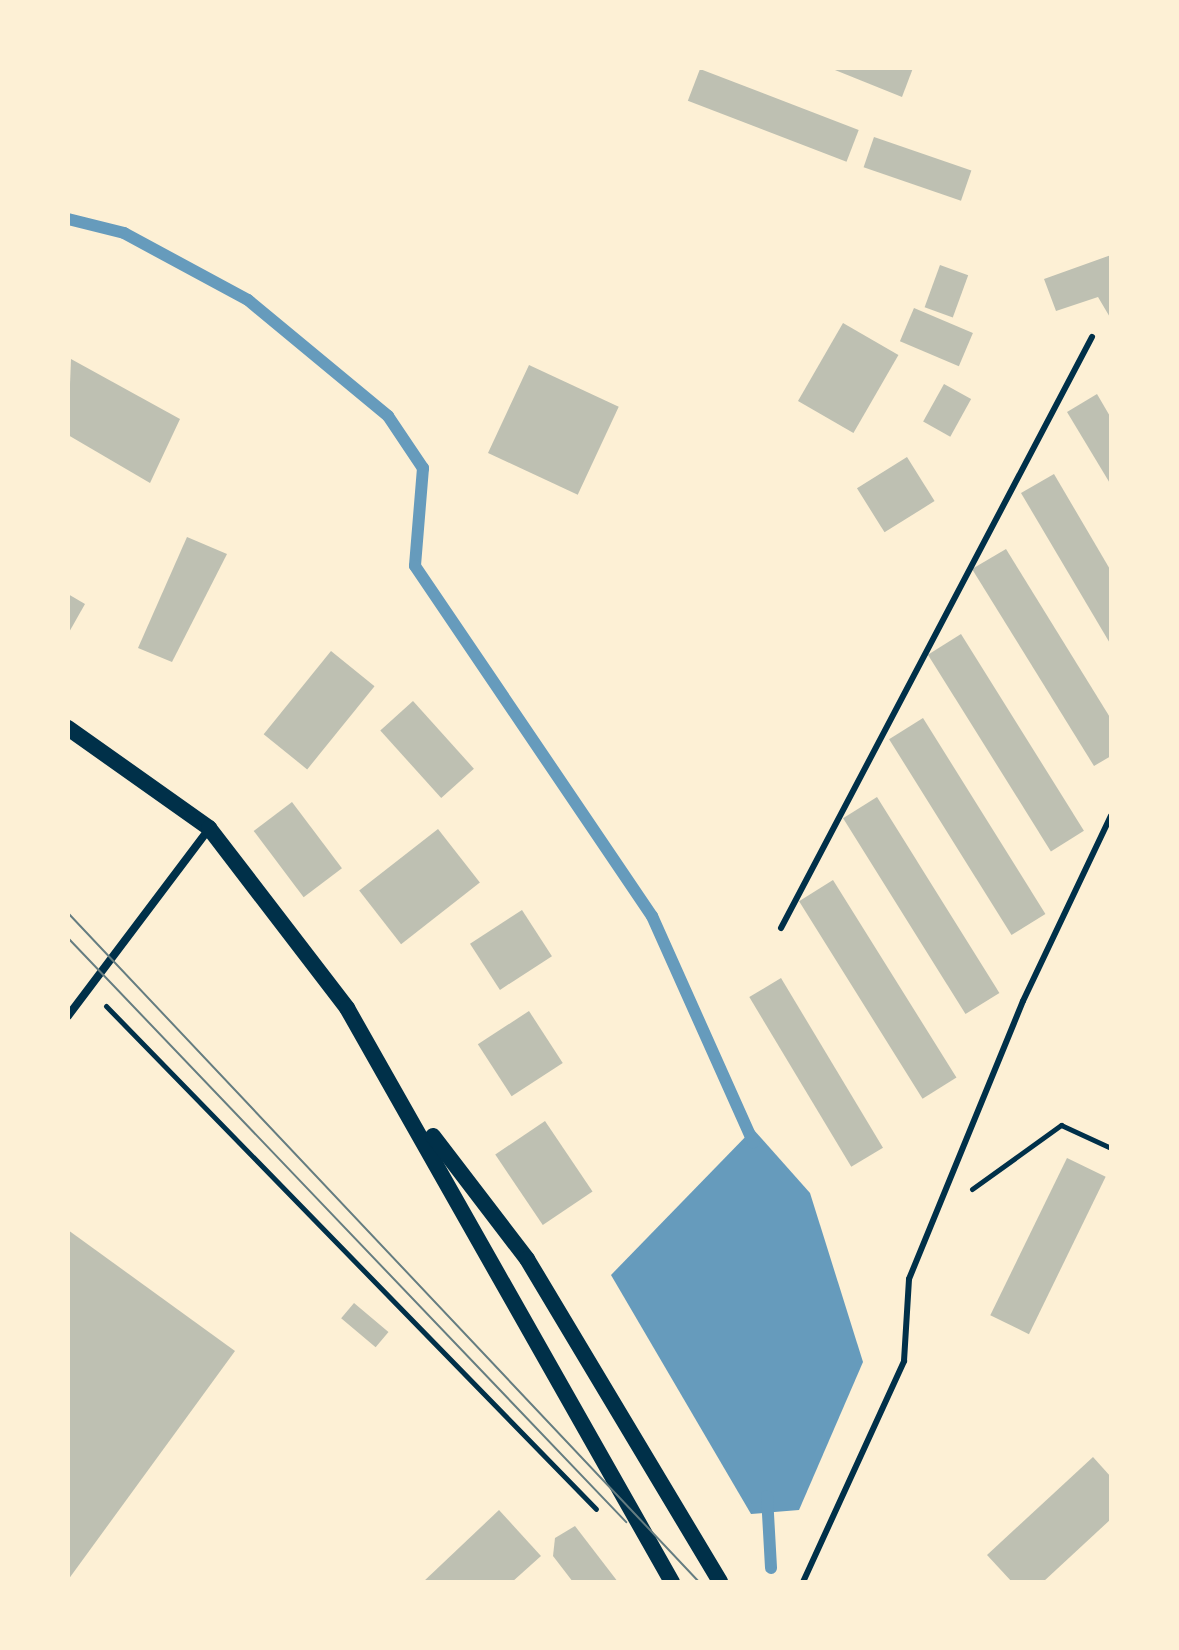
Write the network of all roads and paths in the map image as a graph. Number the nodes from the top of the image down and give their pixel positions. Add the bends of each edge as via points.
1 (1092, 337) dead end
2 (68, 728) edge
3 (1111, 816) edge
4 (209, 828) junction
5 (781, 928) dead end
6 (87, 988) junction
7 (68, 1016) edge
8 (400, 1093) junction
9 (1111, 1148) edge
10 (935, 1215) junction
11 (602, 1516) dead end
12 (672, 1582) edge
13 (720, 1582) edge
14 (803, 1582) edge

1 - 5 lane
2 - 4 main road
3 - 10 lane via 1023,1001
4 - 6 street
4 - 8 main road via 347,1008
6 - 7 street
6 - 11 path
8 - 12 main road
8 - 13 main road via 527,1259
9 - 10 path via 1061,1125
10 - 14 lane via 909,1279 904,1361

